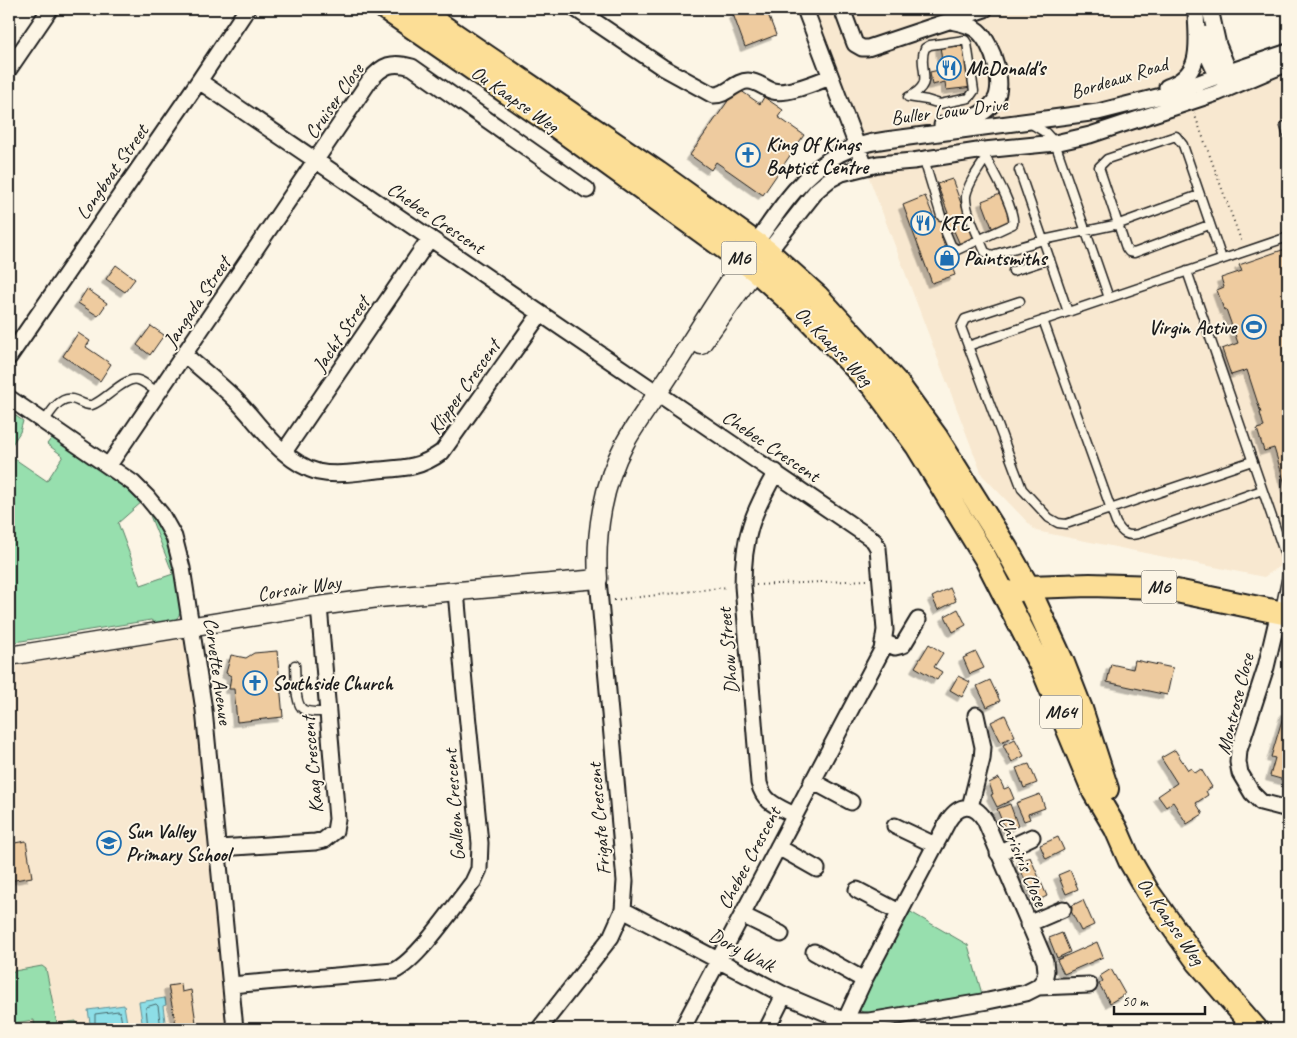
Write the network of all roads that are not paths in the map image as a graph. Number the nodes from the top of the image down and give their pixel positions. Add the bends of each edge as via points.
1 (50, 9) edge
2 (247, 9) edge
3 (386, 9) edge
4 (417, 9) edge
5 (576, 9) edge
6 (805, 9) edge
7 (842, 9) edge
8 (985, 9) edge
9 (993, 9) edge
10 (1197, 9) edge
11 (1210, 9) edge
12 (598, 15) edge
13 (950, 21) junction
14 (990, 46) junction
15 (1288, 52) edge
16 (1288, 63) edge
17 (9, 69) edge
18 (830, 77) junction
19 (199, 81) junction
20 (1223, 81) junction
21 (908, 97) joint
22 (1053, 119) junction
23 (1029, 122) junction
24 (1285, 126) dead end
25 (1288, 136) edge
26 (897, 139) junction
27 (1055, 143) junction
28 (857, 146) junction
29 (985, 154) junction
30 (924, 160) junction
31 (316, 161) junction
32 (864, 167) junction
33 (1019, 170) dead end
34 (587, 190) dead end
35 (1199, 195) junction
36 (941, 216) dead end
37 (1118, 224) junction
38 (1209, 225) junction
39 (1086, 232) junction
40 (946, 233) dead end
41 (1288, 237) edge
42 (430, 238) junction
43 (980, 240) junction
44 (1043, 240) junction
45 (756, 256) junction
46 (1050, 259) junction
47 (1222, 260) junction
48 (1013, 271) dead end
49 (1188, 271) junction
50 (1109, 298) junction
51 (1020, 301) dead end
52 (1068, 312) junction
53 (540, 314) junction
54 (1043, 320) junction
55 (968, 346) junction
56 (185, 355) junction
57 (9, 356) edge
58 (660, 389) junction
59 (158, 393) junction
60 (9, 398) edge
61 (44, 422) junction
62 (284, 452) junction
63 (1252, 461) junction
64 (110, 465) junction
65 (776, 472) junction
66 (1262, 490) junction
67 (1111, 509) junction
68 (1287, 562) edge
69 (598, 579) junction
70 (1028, 587) junction
71 (456, 591) junction
72 (1006, 595) junction
73 (319, 606) junction
74 (1284, 613) edge
75 (918, 620) dead end
76 (191, 626) junction
77 (884, 642) junction
78 (9, 656) edge
79 (295, 665) dead end
80 (328, 712) junction
81 (976, 715) dead end
82 (812, 781) junction
83 (851, 802) dead end
84 (970, 807) junction
85 (1288, 810) edge
86 (794, 815) junction
87 (895, 826) dead end
88 (1116, 830) junction
89 (1032, 837) dead end
90 (934, 845) junction
91 (778, 847) junction
92 (218, 848) junction
93 (998, 853) junction
94 (817, 868) dead end
95 (857, 890) dead end
96 (1063, 909) dead end
97 (623, 910) junction
98 (899, 912) junction
99 (742, 915) junction
100 (1028, 924) junction
101 (781, 934) dead end
102 (814, 952) dead end
103 (718, 960) junction
104 (864, 980) junction
105 (231, 985) junction
106 (1089, 985) dead end
107 (1038, 987) junction
108 (784, 995) junction
109 (845, 1021) junction
110 (234, 1029) edge
111 (539, 1029) edge
112 (682, 1029) edge
113 (767, 1029) edge
114 (1256, 1029) edge

1 - 17 street
2 - 19 street, Longboat Street
3 - 45 main road, Ou Kaapse Weg / M6 via 602,160
4 - 45 main road, Ou Kaapse Weg / M6 via 604,136
5 - 12 street
6 - 18 street
7 - 13 street via 855,44 864,48
8 - 13 street
9 - 14 street via 987,20
10 - 20 street, Bordeaux Road via 1208,52
10 - 22 street, Bordeaux Road via 1197,57 1185,77 1172,86 1148,94
11 - 20 street
12 - 18 street via 662,67 713,95 746,81 777,92
13 - 14 street via 978,31
14 - 26 street via 998,72 998,91 985,111 973,118
15 - 20 street, Buller Louw Drive
16 - 20 street via 1247,80
18 - 28 street
19 - 31 street, Chebec Crescent
19 - 57 street, Longboat Street
20 - 22 street, Buller Louw Drive via 1098,112
20 - 27 street, Buller Louw Drive via 1090,135
21 - 21 lane via 921,89 925,81 925,48 965,40 974,91 969,98 940,104
22 - 23 street, Buller Louw Drive
23 - 26 street, Buller Louw Drive
23 - 27 lane
24 - 25 lane
26 - 28 street, Buller Louw Drive
27 - 29 street, Buller Louw Drive
27 - 39 lane
28 - 32 street
28 - 45 street, Buller Louw Drive via 838,154 810,174 796,190
29 - 30 street, Buller Louw Drive
29 - 43 lane via 966,196
29 - 43 lane via 1014,222
30 - 32 street, Buller Louw Drive
30 - 36 lane
31 - 34 street, Cruiser Close via 378,71 391,64 402,64 412,67
31 - 42 street, Chebec Crescent
31 - 56 street, Jangada Street
32 - 45 street, Buller Louw Drive via 829,180
33 - 44 lane
35 - 37 lane
35 - 37 lane via 1183,145 1176,136 1106,159 1099,167
35 - 38 lane
37 - 38 lane via 1127,250 1134,253
37 - 39 lane
38 - 47 lane
39 - 44 lane
39 - 50 lane
40 - 43 lane via 950,245 957,250
41 - 47 lane
42 - 53 street, Chebec Crescent
42 - 62 street, Jacht Street
43 - 44 lane via 985,252 992,255
44 - 46 lane
45 - 58 street, Buller Louw Drive via 688,363
45 - 70 main road, Ou Kaapse Weg / M6 via 818,297 897,383 937,438
45 - 72 main road, Ou Kaapse Weg / M6 via 799,309 874,387 917,446
46 - 48 lane
46 - 52 lane
47 - 49 lane
49 - 50 lane
49 - 63 lane
50 - 52 lane
51 - 55 lane via 964,320 961,327
52 - 54 lane
53 - 58 street, Chebec Crescent
53 - 62 street, Klipper Crescent via 453,438 429,462 411,467 332,473 307,468
54 - 55 lane
54 - 67 lane
55 - 67 lane via 1022,489 1049,518 1058,523 1066,524
56 - 59 street, Jangada Street
56 - 62 street, Klipper Crescent via 238,402
58 - 65 street, Chebec Crescent
58 - 69 street, Buller Louw Drive via 625,444 611,476 599,524
59 - 61 lane via 133,379 92,405 64,400
59 - 64 street, Jangada Street
60 - 61 street, Corvette Avenue
61 - 64 street, Corvette Avenue
63 - 66 lane
63 - 67 lane
64 - 76 street, Corvette Avenue via 147,496 174,537
65 - 77 street, Chebec Crescent via 874,541 879,556
65 - 86 street, Dhow Street via 747,535 743,586 758,783 765,798
66 - 67 lane via 1132,536 1119,529
66 - 68 lane
68 - 74 lane
69 - 71 street, Corsair Way
69 - 97 street, Frigate Crescent via 625,881
70 - 72 main road, M6
70 - 74 main road, M6 via 1157,587
70 - 88 main road, Ou Kaapse Weg / M64 via 1081,709 1107,786
71 - 73 street, Corsair Way
71 - 105 street, Galleon Crescent via 480,851 479,869 472,882 416,953 394,971
72 - 88 main road, Ou Kaapse Weg / M64 via 1044,672 1094,792
73 - 76 street, Corsair Way
73 - 80 street, Kaag Crescent
74 - 85 street, Montrose Close via 1238,762 1245,784 1261,802
75 - 77 street via 903,645 895,647
76 - 78 street, Corsair Way
76 - 92 street, Corvette Avenue via 204,710
77 - 82 street, Chebec Crescent
79 - 80 lane via 297,700 301,707 307,711
80 - 92 street, Kaag Crescent via 337,819 335,831 324,840 315,842
81 - 84 street via 983,747
82 - 83 street
82 - 86 street, Chebec Crescent
84 - 90 street, Chrisiris Close via 953,813
84 - 93 street, Chrisiris Close via 980,812 985,820
86 - 91 street, Chebec Crescent
87 - 90 street
88 - 114 main road, Ou Kaapse Weg / M64 via 1130,861 1172,928
89 - 93 street
90 - 98 street, Chrisiris Close
91 - 94 street
91 - 99 street, Chebec Crescent
92 - 105 street, Corvette Avenue
93 - 100 street, Chrisiris Close
95 - 98 street
96 - 100 street
97 - 103 street, Dory Walk
97 - 111 street, Frigate Crescent via 600,953
98 - 104 street, Chrisiris Close
99 - 101 street
99 - 103 street, Chebec Crescent
100 - 107 street, Chrisiris Close via 1045,962 1044,980
102 - 104 street
103 - 108 street, Dory Walk
103 - 112 street, Chebec Crescent
104 - 109 street, Chrisiris Close
105 - 110 street, Corvette Avenue
106 - 107 street
107 - 109 street via 1026,993 978,1003 868,1021
108 - 109 street, Dory Walk
108 - 113 street

